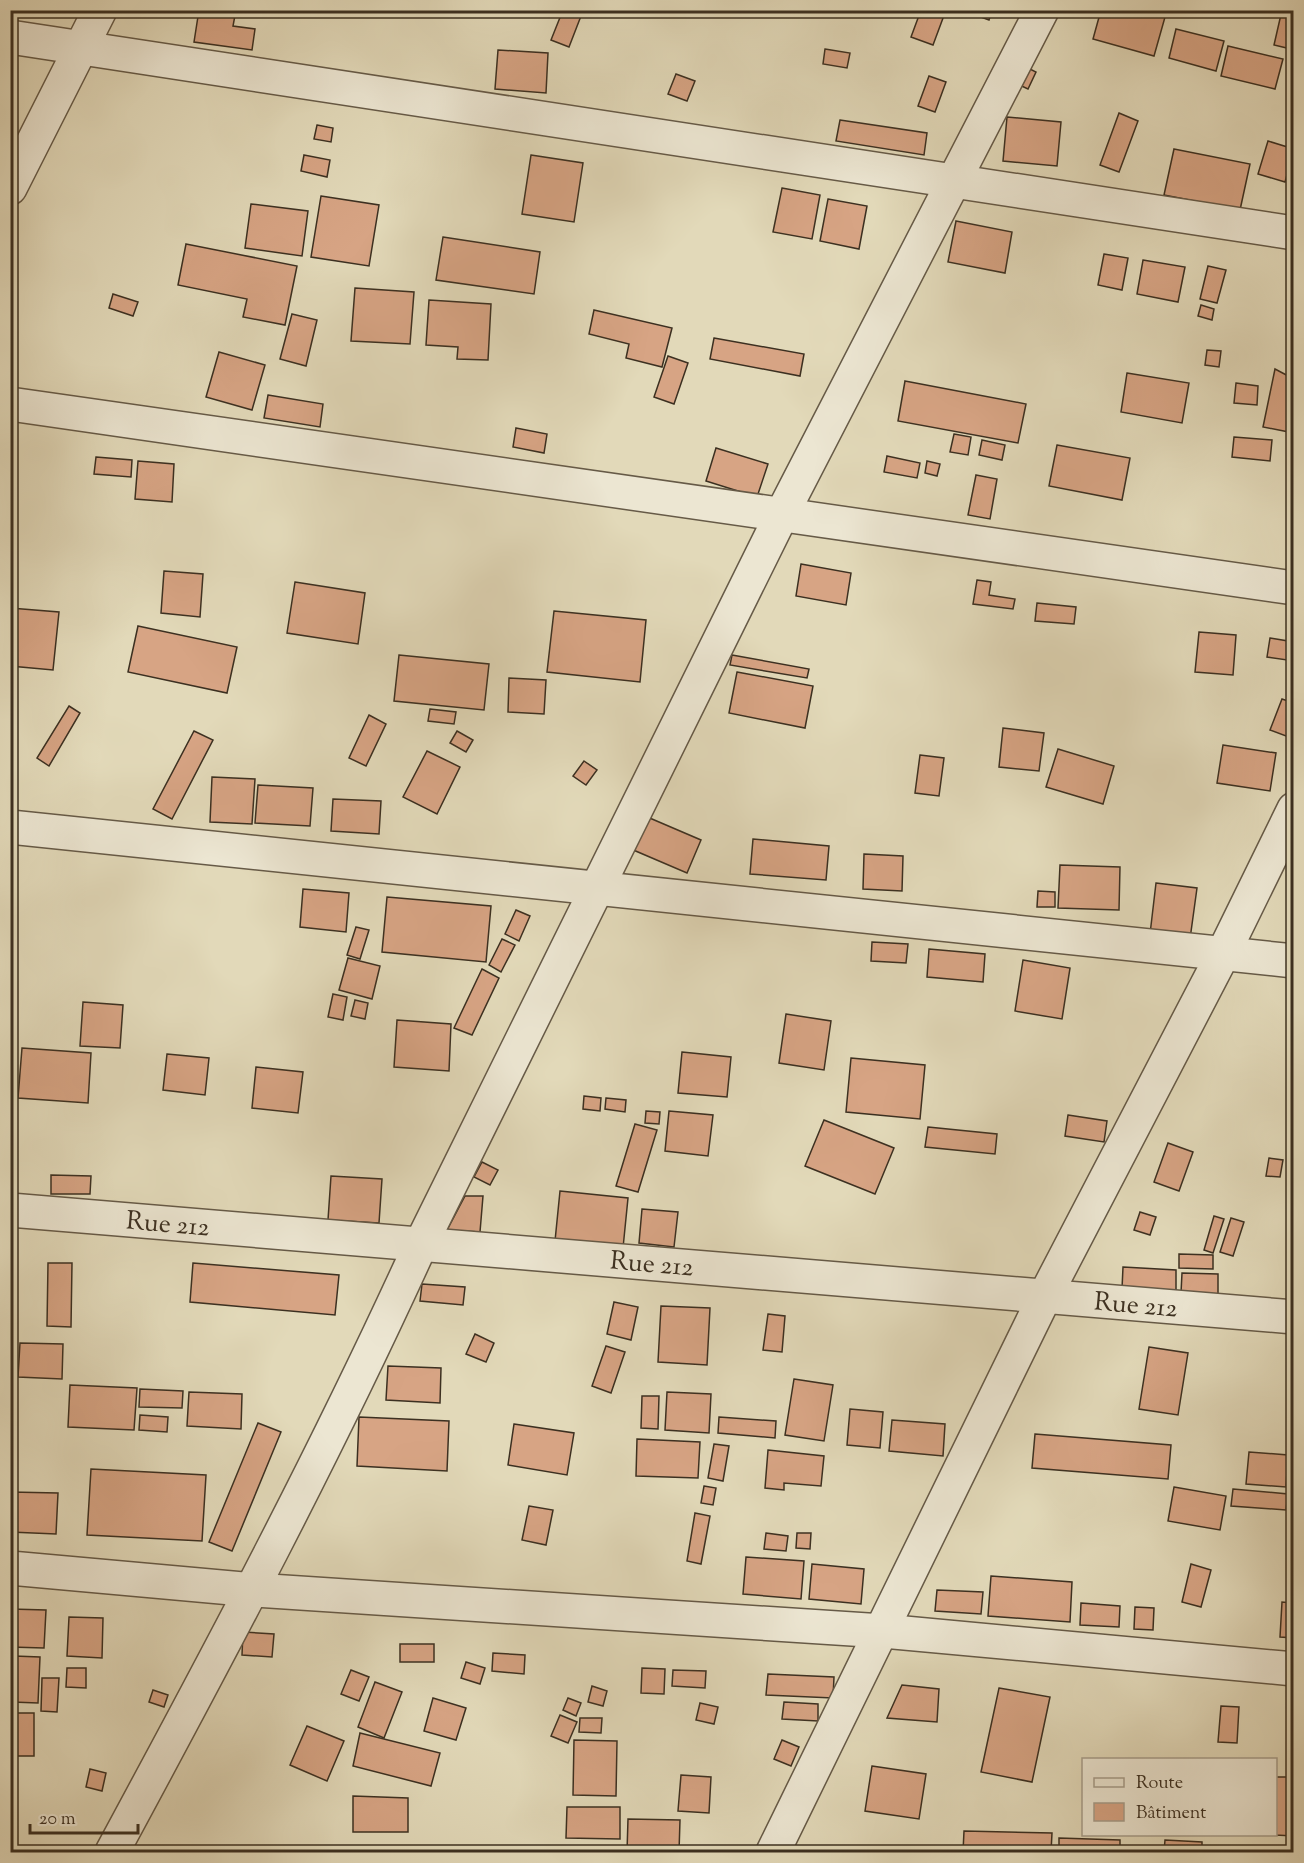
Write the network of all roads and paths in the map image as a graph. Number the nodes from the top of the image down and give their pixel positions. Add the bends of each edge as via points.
1 (100, 10) edge
2 (1042, 10) edge
3 (10, 37) edge
4 (83, 48) junction
5 (954, 180) junction
6 (10, 188) edge
7 (1293, 233) edge
8 (10, 404) edge
9 (782, 514) junction
10 (1293, 588) edge
11 (1293, 809) edge
12 (10, 827) edge
13 (599, 888) junction
14 (1223, 954) junction
15 (1293, 961) edge
16 (10, 1210) edge
17 (421, 1244) junction
18 (1045, 1296) junction
19 (1293, 1317) edge
20 (10, 1568) edge
21 (254, 1590) junction
22 (883, 1631) junction
23 (1293, 1669) edge
24 (112, 1852) edge
25 (772, 1852) edge

1 - 4 street
2 - 5 street
3 - 4 street
4 - 5 street
4 - 6 street
5 - 7 street
5 - 9 street
8 - 9 street
9 - 10 street
9 - 13 street
11 - 14 street
12 - 13 street
13 - 14 street
13 - 17 street
14 - 15 street
14 - 18 street
16 - 17 street, Rue 212
17 - 18 street, Rue 212
17 - 21 street
18 - 19 street, Rue 212
18 - 22 street
20 - 21 street
21 - 22 street
21 - 24 street
22 - 23 street
22 - 25 street

